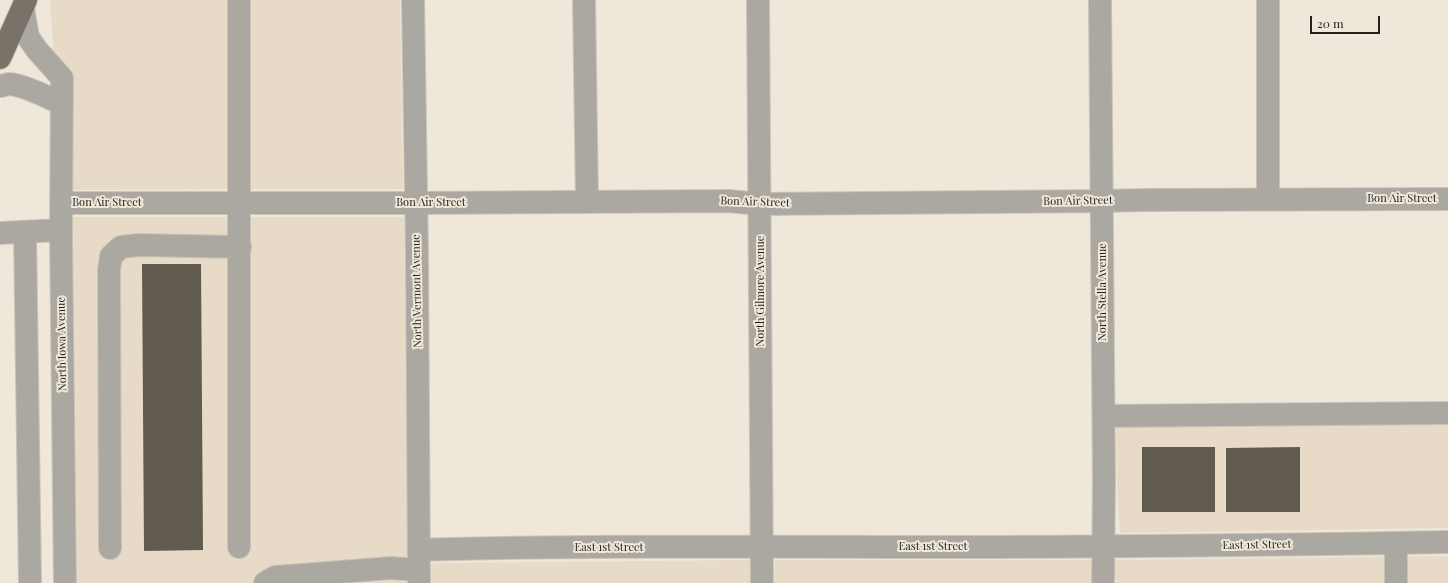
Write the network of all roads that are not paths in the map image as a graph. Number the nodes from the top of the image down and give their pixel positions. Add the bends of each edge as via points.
1 (239, 0) edge
2 (413, 0) edge
3 (584, 0) edge
4 (758, 0) edge
5 (1100, 0) edge
6 (1268, 0) edge
7 (25, 4) edge
8 (0, 58) edge
9 (0, 86) edge
10 (62, 104) junction
11 (1268, 199) junction
12 (1448, 199) edge
13 (587, 202) junction
14 (1102, 202) junction
15 (61, 203) junction
16 (240, 203) junction
17 (416, 203) junction
18 (760, 204) junction
19 (61, 230) junction
20 (25, 232) junction
21 (0, 233) edge
22 (240, 247) junction
23 (1448, 413) edge
24 (1104, 416) junction
25 (1448, 542) edge
26 (1396, 543) junction
27 (239, 547) dead end
28 (762, 547) junction
29 (1103, 547) junction
30 (110, 548) dead end
31 (419, 568) edge
32 (30, 583) edge
33 (65, 583) edge
34 (265, 583) edge
35 (762, 583) edge
36 (1103, 583) edge
37 (1396, 583) edge

1 - 16 street
2 - 17 street, North Vermont Avenue
3 - 13 street
4 - 18 street, North Gilmore Avenue
5 - 14 street, North Stella Avenue
6 - 11 street
7 - 8 main road
7 - 10 street, North Iowa Avenue via 28,37 62,78
9 - 10 street via 9,84
10 - 15 street, North Iowa Avenue
11 - 12 street, Bon Air Street
11 - 14 street, Bon Air Street
13 - 17 street, Bon Air Street
13 - 18 street, Bon Air Street via 729,201
14 - 18 street, Bon Air Street
14 - 24 street, North Stella Avenue
15 - 16 street, Bon Air Street
15 - 19 street, North Iowa Avenue
16 - 17 street, Bon Air Street
16 - 22 street
17 - 31 street, North Vermont Avenue
18 - 28 street, North Gilmore Avenue
19 - 20 street
19 - 33 street, North Iowa Avenue
20 - 21 street
20 - 32 street
22 - 27 street
22 - 30 street via 139,245 121,247 111,256
23 - 24 street
24 - 29 street, North Stella Avenue
25 - 26 street, East 1st Street
26 - 29 street, East 1st Street
26 - 37 street
28 - 29 street, East 1st Street
28 - 31 street, East 1st Street via 478,548
28 - 35 street, North Gilmore Avenue
29 - 36 street, North Stella Avenue
31 - 34 street, East 1st Street via 314,574 275,578

